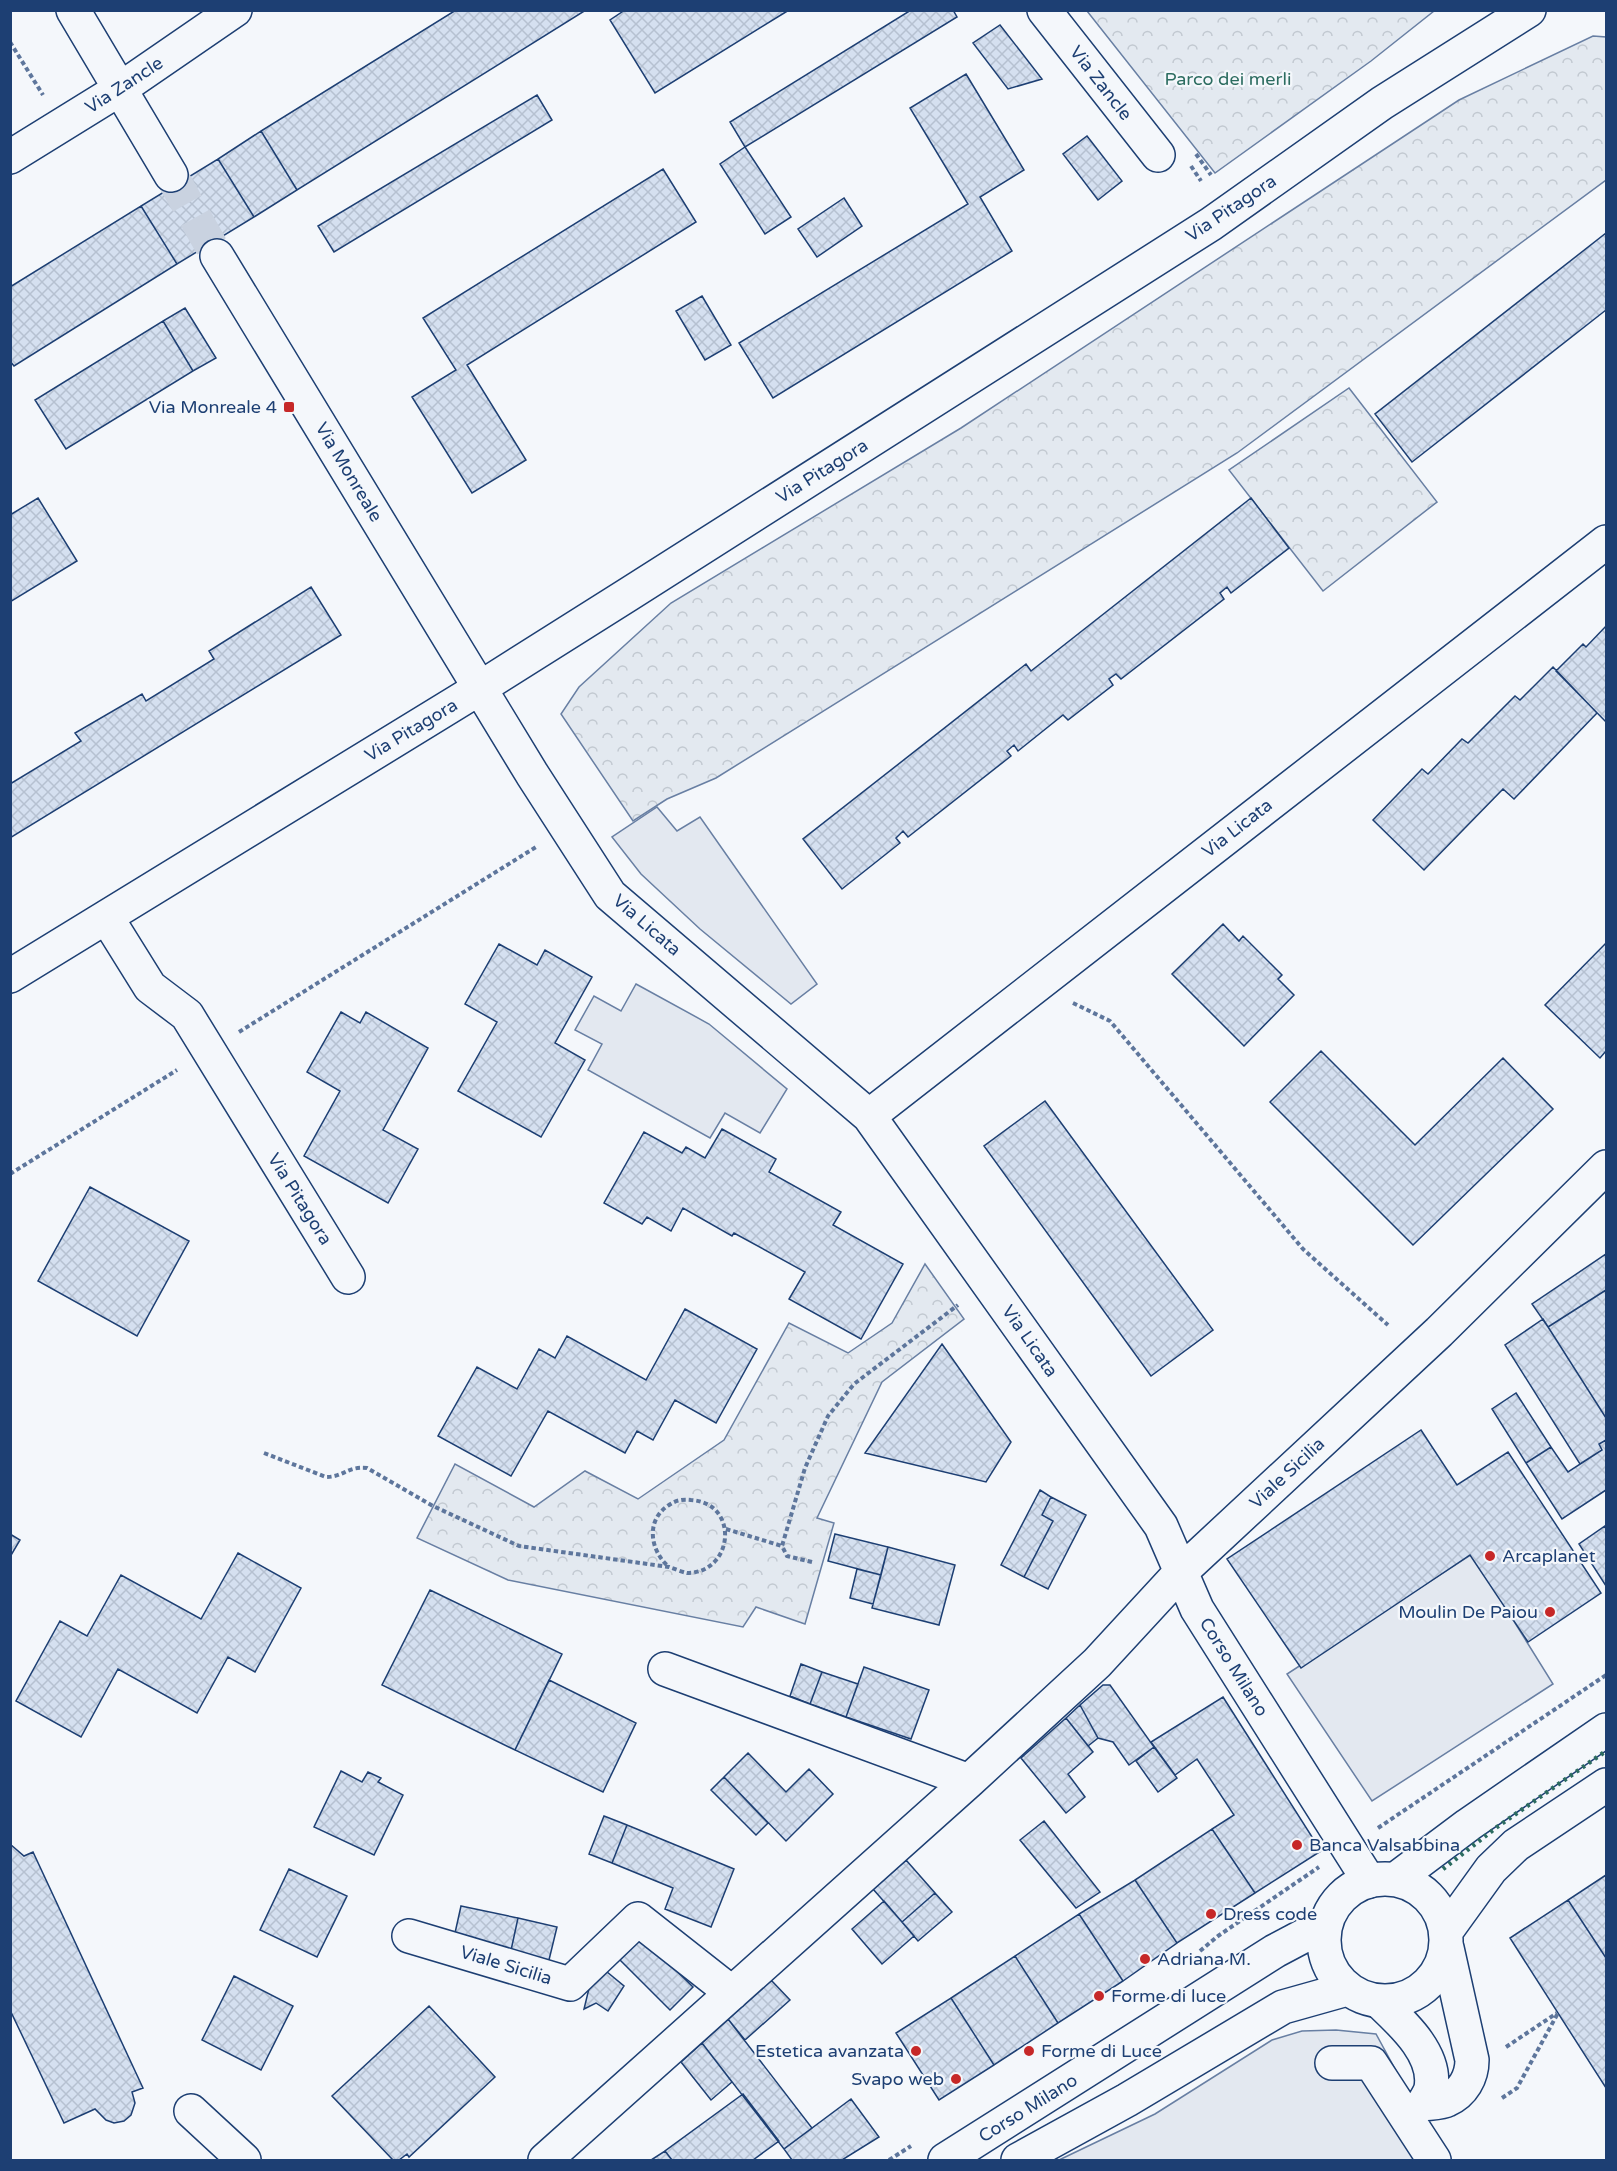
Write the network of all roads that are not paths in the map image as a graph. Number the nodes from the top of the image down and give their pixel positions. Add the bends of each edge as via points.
1 (73, 10) edge
2 (235, 10) edge
3 (1044, 10) edge
4 (1528, 10) edge
5 (120, 89) junction
6 (1158, 155) dead end
7 (10, 157) edge
8 (171, 175) tunnel mouth
9 (217, 256) tunnel mouth
10 (1606, 542) edge
11 (480, 688) junction
12 (107, 918) junction
13 (10, 976) edge
14 (869, 1116) junction
15 (1606, 1167) edge
16 (348, 1277) dead end
17 (1181, 1572) junction
18 (665, 1669) dead end
19 (1606, 1730) edge
20 (969, 1781) junction
21 (1606, 1785) edge
22 (1383, 1880) junction
23 (1326, 1924) junction
24 (409, 1936) dead end
25 (1447, 1939) junction
26 (1347, 1989) junction
27 (732, 1993) junction
28 (1380, 2002) junction
29 (1332, 2063) dead end
30 (191, 2110) dead end
31 (1414, 2110) junction
32 (244, 2160) edge
33 (545, 2160) edge
34 (945, 2160) edge
35 (1018, 2160) edge
36 (1434, 2160) edge

1 - 5 street
2 - 5 street, Via Zancle
3 - 6 street, Via Zancle
4 - 11 street, Via Pitagora via 1382,103 1211,224
5 - 7 street, Via Zancle
5 - 8 street
9 - 11 street, Via Monreale
10 - 14 street, Via Licata
11 - 12 street, Via Pitagora
11 - 14 street, Via Licata via 610,895
12 - 13 street, Via Pitagora
12 - 16 street, Via Pitagora via 150,987 187,1015
14 - 17 street, Via Licata via 1161,1526
15 - 17 street, Viale Sicilia via 1440,1332
17 - 20 street, Viale Sicilia via 1097,1663
17 - 22 street, Corso Milano via 1197,1609 1349,1847
18 - 20 street
19 - 22 street
20 - 27 street, Viale Sicilia
21 - 25 street via 1516,1845 1491,1869
22 - 23 street via 1355,1887 1342,1897
22 - 25 street via 1410,1883 1424,1892 1439,1909
23 - 26 street via 1327,1960
23 - 34 street, Corso Milano via 1275,1951
24 - 27 street, Viale Sicilia via 570,1984 638,1919
25 - 28 street via 1435,1976 1411,1997
25 - 31 street via 1472,2072 1447,2101
26 - 28 street
26 - 35 street via 1283,2007
27 - 33 street, Viale Sicilia
28 - 31 street via 1425,2053 1432,2070 1431,2090
29 - 31 street via 1371,2063
30 - 32 street
31 - 36 street

